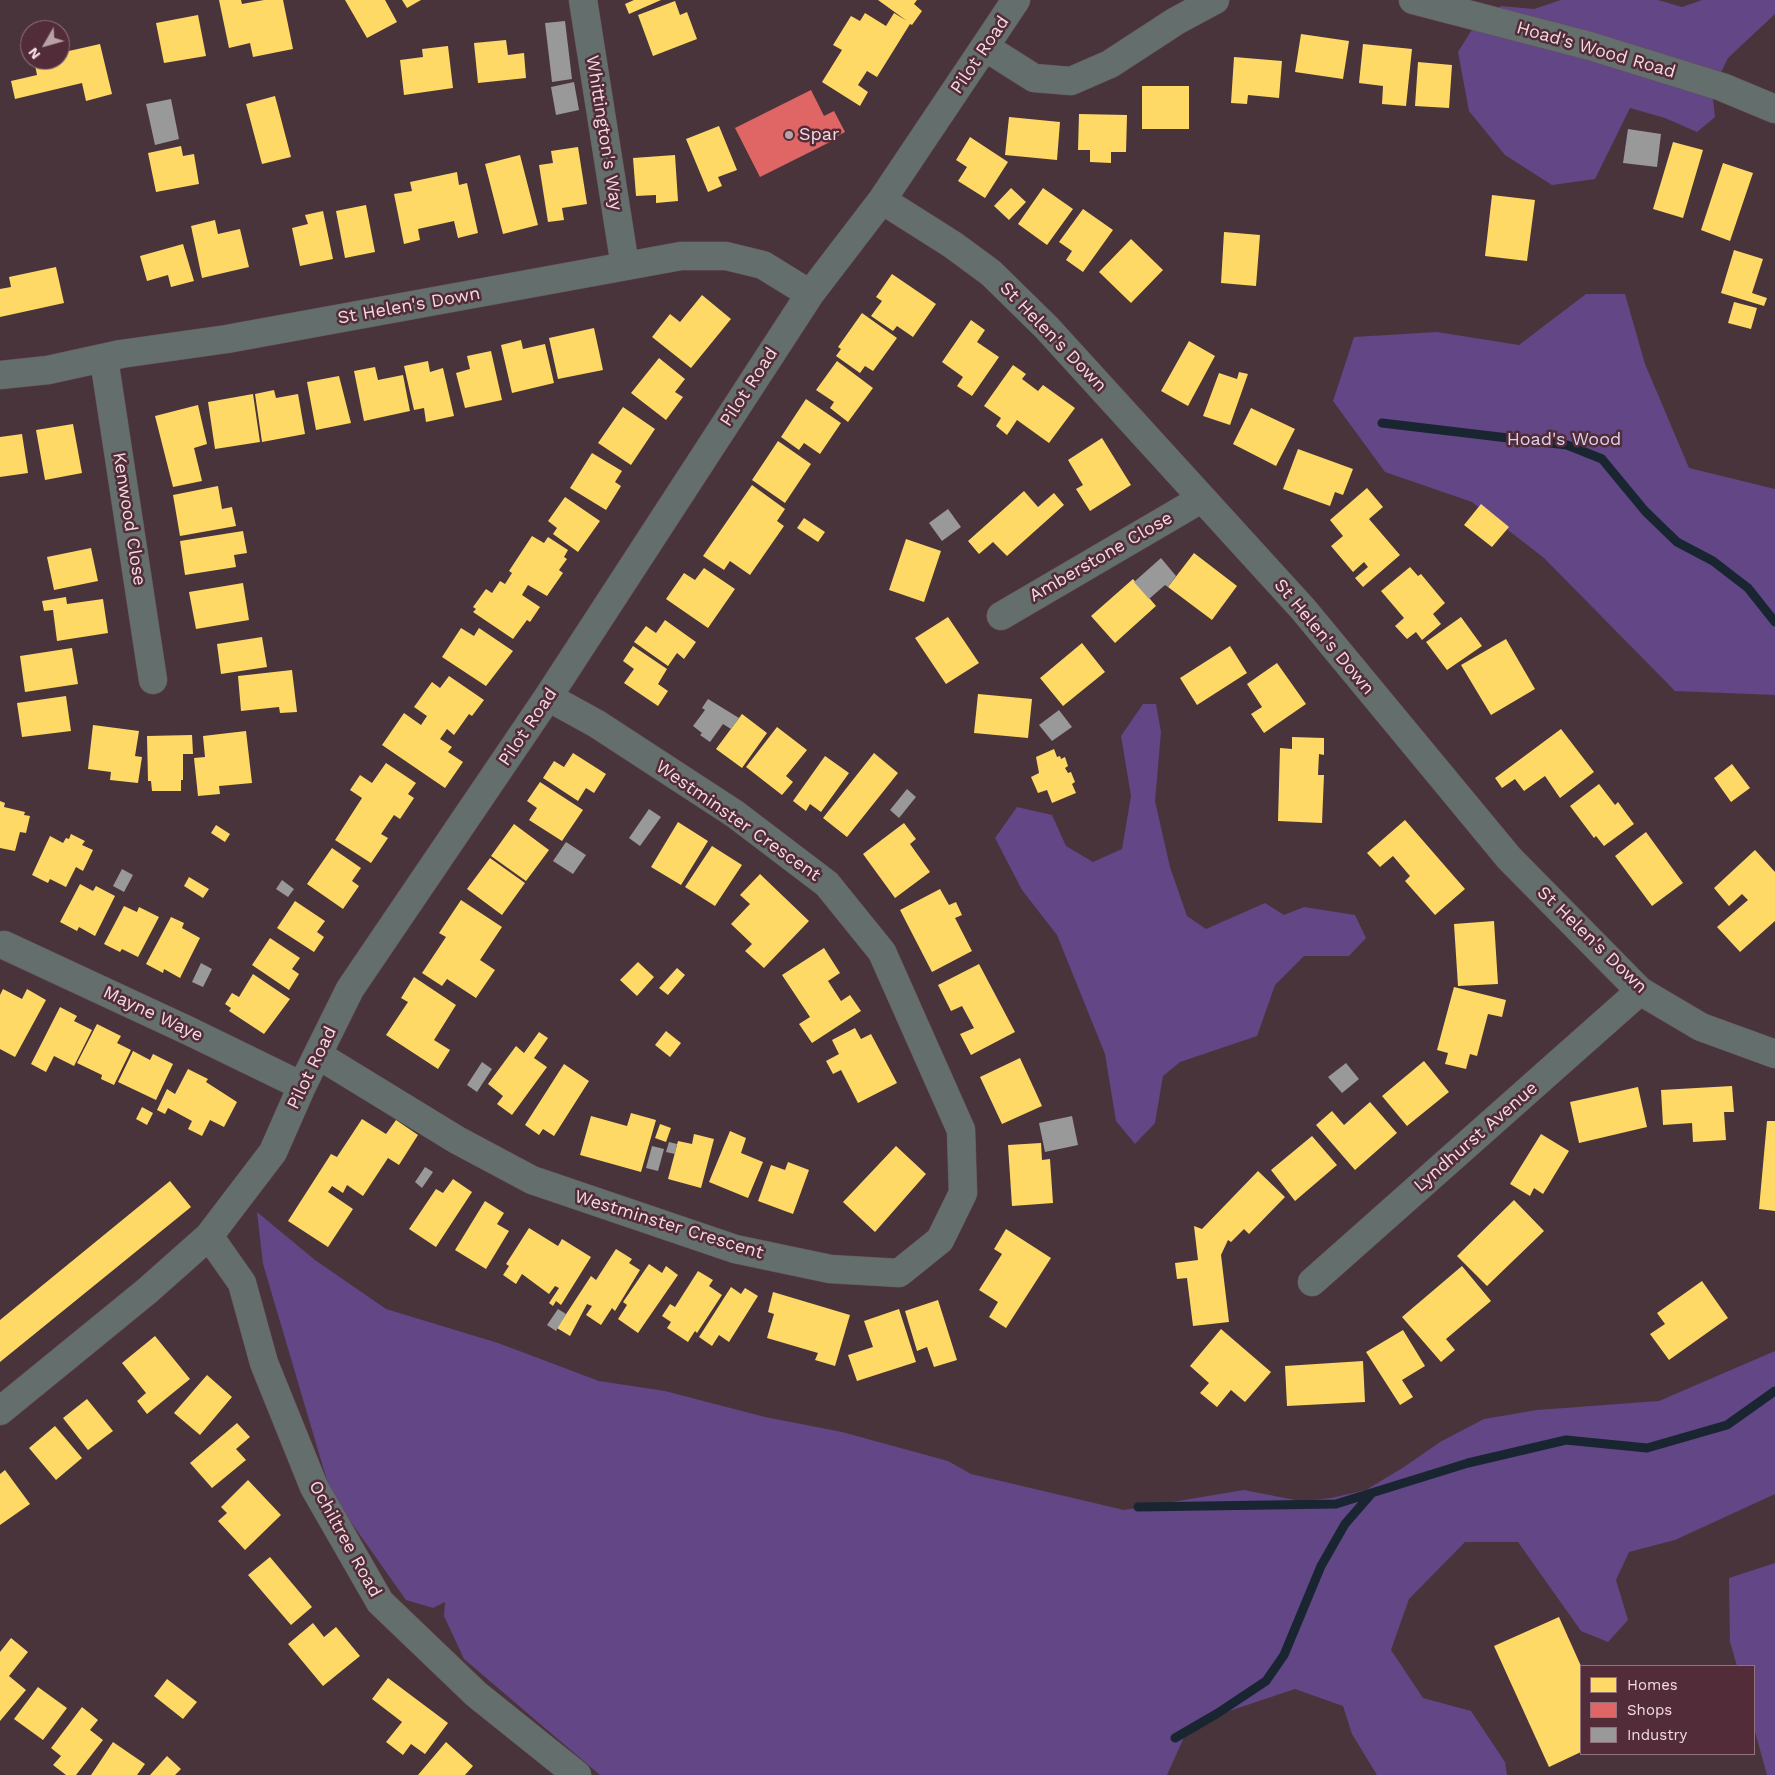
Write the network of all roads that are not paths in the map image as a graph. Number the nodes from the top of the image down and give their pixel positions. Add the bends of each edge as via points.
1 (583, 0) edge
2 (1016, 0) edge
3 (1215, 0) edge
4 (1413, 0) edge
5 (985, 47) junction
6 (1775, 109) edge
7 (882, 200) junction
8 (625, 266) junction
9 (810, 294) junction
10 (104, 359) junction
11 (0, 375) edge
12 (1201, 499) junction
13 (1001, 616) dead end
14 (153, 680) dead end
15 (548, 696) junction
16 (4, 946) dead end
17 (1640, 991) junction
18 (1775, 1054) edge
19 (318, 1055) junction
20 (302, 1086) junction
21 (209, 1236) junction
22 (1312, 1282) dead end
23 (0, 1411) edge
24 (577, 1775) edge

1 - 8 street, Whittington's Way
2 - 5 street, Pilot Road
3 - 5 street via 1110,64 1071,81 1034,78
4 - 6 street, Hoad's Wood Road via 1590,46 1722,87
5 - 7 street, Pilot Road
7 - 9 street, Pilot Road
7 - 12 street, St Helen's Down via 991,273 1047,328
8 - 9 street, St Helen's Down via 681,256 726,256 763,265
8 - 10 street, St Helen's Down
9 - 15 street, Pilot Road
10 - 11 street, St Helen's Down
10 - 14 street, Kenwood Close
12 - 13 street, Amberstone Close
12 - 17 street, St Helen's Down via 1303,609 1509,858
15 - 19 street, Pilot Road via 350,989
15 - 19 street, Westminster Crescent via 735,814 827,884 882,952 961,1130 963,1193 940,1240 898,1273 830,1269 735,1250 532,1180 457,1140
16 - 20 street, Mayne Waye
17 - 18 street, St Helen's Down via 1701,1026
17 - 22 street, Lyndhurst Avenue
19 - 20 street, Pilot Road
20 - 21 street, Pilot Road via 272,1152
21 - 23 street, Pilot Road
21 - 24 street, Ochiltree Road via 242,1283 264,1363 314,1487 380,1602 476,1694

